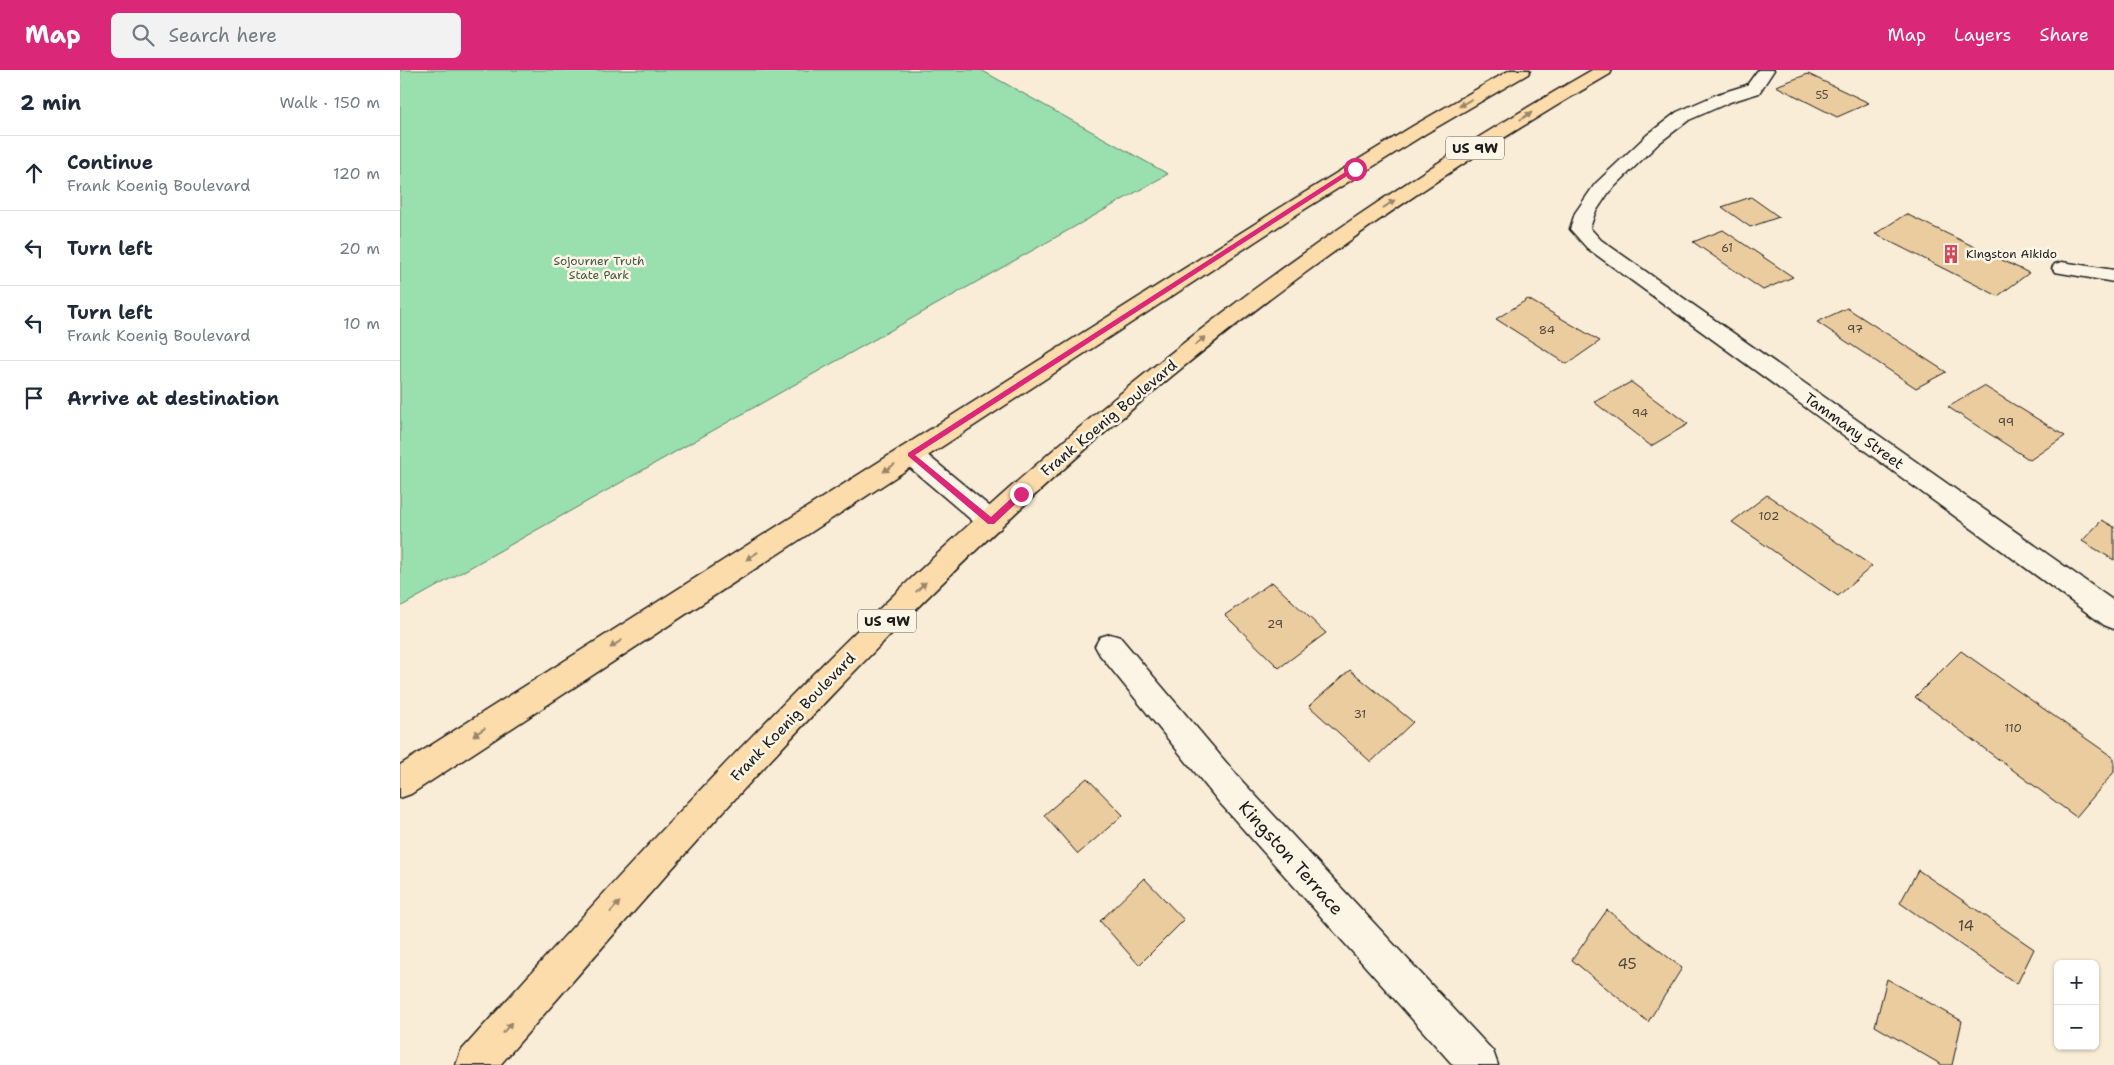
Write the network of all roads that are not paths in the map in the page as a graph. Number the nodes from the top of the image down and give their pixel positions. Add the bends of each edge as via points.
1 (1522, 70) edge
2 (1604, 70) edge
3 (1766, 70) edge
4 (2062, 268) dead end
5 (2114, 276) edge
6 (910, 454) junction
7 (991, 522) junction
8 (2114, 617) edge
9 (1110, 646) dead end
10 (400, 783) edge
11 (475, 1065) edge
12 (1479, 1065) edge

1 -> 6 main road, US 9W via 1355,169
7 -> 2 main road, Frank Koenig Boulevard / US 9W via 1156,378 1286,275 1407,192
3 - 8 street, Tammany Street via 1753,89 1683,116 1653,139 1602,188 1585,213 1580,229 1594,244
4 - 5 street
6 - 7 street
6 -> 10 main road, US 9W
11 -> 7 main road, Frank Koenig Boulevard / US 9W via 673,842 880,627
9 - 12 street, Kingston Terrace via 1230,791

